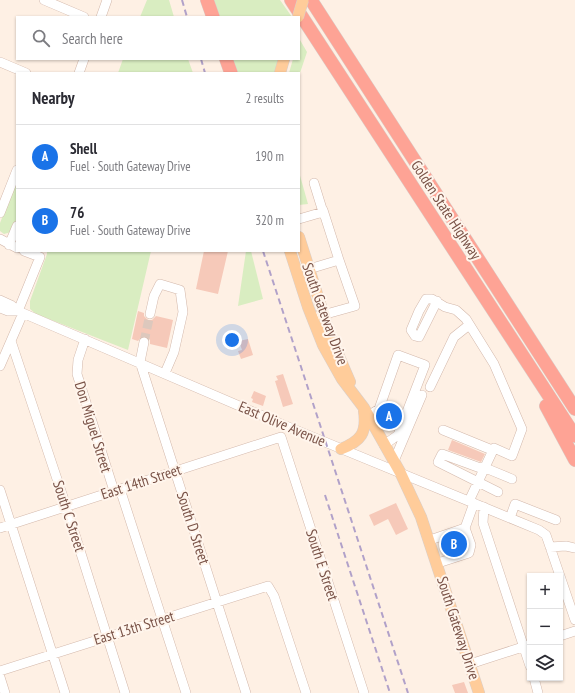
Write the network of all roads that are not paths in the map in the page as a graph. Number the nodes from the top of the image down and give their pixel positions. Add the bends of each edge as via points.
1 (44, 0) edge
2 (107, 0) edge
3 (207, 0) edge
4 (291, 0) edge
5 (303, 0) edge
6 (311, 0) edge
7 (82, 16) edge
8 (101, 16) edge
9 (213, 16) edge
10 (298, 16) edge
11 (84, 60) edge
12 (226, 60) edge
13 (284, 60) edge
14 (0, 62) edge
15 (24, 72) edge
16 (79, 72) edge
17 (231, 72) edge
18 (280, 72) edge
19 (16, 173) edge
20 (314, 183) dead end
21 (323, 210) junction
22 (0, 213) edge
23 (300, 219) edge
24 (16, 231) edge
25 (0, 239) edge
26 (300, 240) edge
27 (13, 247) edge
28 (26, 252) edge
29 (290, 252) edge
30 (340, 260) junction
31 (309, 269) junction
32 (0, 300) edge
33 (437, 301) dead end
34 (0, 308) edge
35 (20, 312) junction
36 (150, 314) tunnel mouth
37 (324, 315) junction
38 (312, 318) junction
39 (520, 323) junction
40 (470, 325) junction
41 (506, 330) junction
42 (85, 339) junction
43 (11, 341) junction
44 (144, 342) tunnel mouth
45 (140, 362) junction
46 (0, 366) edge
47 (165, 373) junction
48 (430, 387) dead end
49 (352, 391) junction
50 (422, 395) dead end
51 (575, 400) edge
52 (575, 409) edge
53 (366, 412) junction
54 (286, 426) junction
55 (443, 430) dead end
56 (575, 436) edge
57 (281, 437) junction
58 (384, 444) junction
59 (341, 449) junction
60 (492, 450) junction
61 (575, 460) edge
62 (394, 461) junction
63 (483, 468) junction
64 (175, 471) junction
65 (400, 472) junction
66 (512, 479) dead end
67 (477, 482) junction
68 (0, 490) edge
69 (117, 490) junction
70 (498, 492) dead end
71 (471, 502) junction
72 (66, 506) junction
73 (484, 507) junction
74 (510, 518) junction
75 (556, 520) dead end
76 (12, 524) junction
77 (0, 528) edge
78 (465, 528) junction
79 (430, 540) junction
80 (550, 547) junction
81 (575, 548) edge
82 (438, 563) junction
83 (559, 573) edge
84 (563, 585) edge
85 (217, 602) junction
86 (162, 619) junction
87 (575, 620) edge
88 (575, 631) edge
89 (563, 635) edge
90 (107, 637) junction
91 (527, 646) edge
92 (52, 654) junction
93 (470, 664) junction
94 (0, 671) edge
95 (0, 677) edge
96 (535, 681) edge
97 (5, 693) edge
98 (65, 693) edge
99 (125, 693) edge
100 (186, 693) edge
101 (246, 693) edge
102 (306, 693) edge
103 (364, 693) edge
104 (479, 693) edge
105 (538, 693) edge

1 - 7 street
2 - 8 street
3 - 9 highway
4 - 41 highway, Golden State Highway
5 - 10 main road, bridge
6 - 39 highway, Golden State Highway
11 - 16 street
12 - 17 highway
13 - 18 main road
14 - 15 street
19 - 22 street
20 - 21 street
21 - 23 street
21 - 30 street
24 - 27 street
25 - 27 street
26 - 31 main road, South Gateway Drive
28 - 35 street via 40,258
29 - 38 main road, South Gateway Drive
30 - 31 street
30 - 37 street via 355,306
31 - 37 main road, South Gateway Drive
32 - 35 street, East Olive Avenue
33 - 40 street via 456,310
34 - 35 street, East Olive Avenue
35 - 42 street, East Olive Avenue
35 - 43 street
36 - 47 street via 160,284 180,290 183,312 174,352
37 - 38 street
37 - 49 main road, South Gateway Drive
38 - 49 main road, South Gateway Drive via 332,363
39 - 51 highway
39 - 52 highway, Golden State Highway
40 - 48 street via 454,337
40 - 60 street via 494,364 522,429 512,456 494,448
41 - 56 highway, Golden State Highway
41 - 61 highway
42 - 45 street, East Olive Avenue
42 - 69 street, Don Miguel Street via 78,360 77,374
43 - 46 street
43 - 72 street, South C Street
44 - 45 street
45 - 47 street, East Olive Avenue
45 - 64 street, South D Street
47 - 54 street, East Olive Avenue
49 - 53 main road, South Gateway Drive
50 - 62 street
53 - 58 main road, South Gateway Drive
53 - 58 street via 379,409 398,356 425,365 398,435
53 - 59 main road via 360,438
54 - 57 street
54 - 59 street, East Olive Avenue
55 - 60 street
57 - 64 street, East 14th Street
57 - 103 street, South E Street
58 - 62 main road, South Gateway Drive
59 - 65 street, East Olive Avenue
60 - 63 street
62 - 65 main road, South Gateway Drive
63 - 66 street
63 - 67 street
63 - 67 street via 442,454 439,459 440,465
64 - 69 street, East 14th Street
64 - 85 street, South D Street
65 - 71 street, East Olive Avenue
65 - 79 main road, South Gateway Drive
67 - 70 street
67 - 71 street
68 - 76 street
69 - 72 street, East 14th Street
69 - 86 street, Don Miguel Street
71 - 73 street, East Olive Avenue
71 - 78 street
72 - 76 street, East 14th Street
72 - 90 street, South C Street
73 - 74 street, East Olive Avenue
73 - 91 street via 483,523
74 - 75 street via 516,504
74 - 80 street, East Olive Avenue via 539,530 546,536
76 - 77 street, East 14th Street
76 - 92 street
78 - 79 street
78 - 82 street via 472,545 469,553
79 - 82 main road, South Gateway Drive
80 - 81 street
80 - 83 street
82 - 93 main road, South Gateway Drive
84 - 87 street
85 - 86 street, East 13th Street
85 - 101 street, South D Street
85 - 102 street, East 13th Street via 268,586 274,596
86 - 90 street, East 13th Street
86 - 100 street, Don Miguel Street
88 - 89 street
90 - 92 street, East 13th Street
90 - 99 street, South C Street
91 - 93 street
92 - 94 street, East 13th Street
92 - 98 street
93 - 104 main road, South Gateway Drive
95 - 97 street
96 - 105 street

